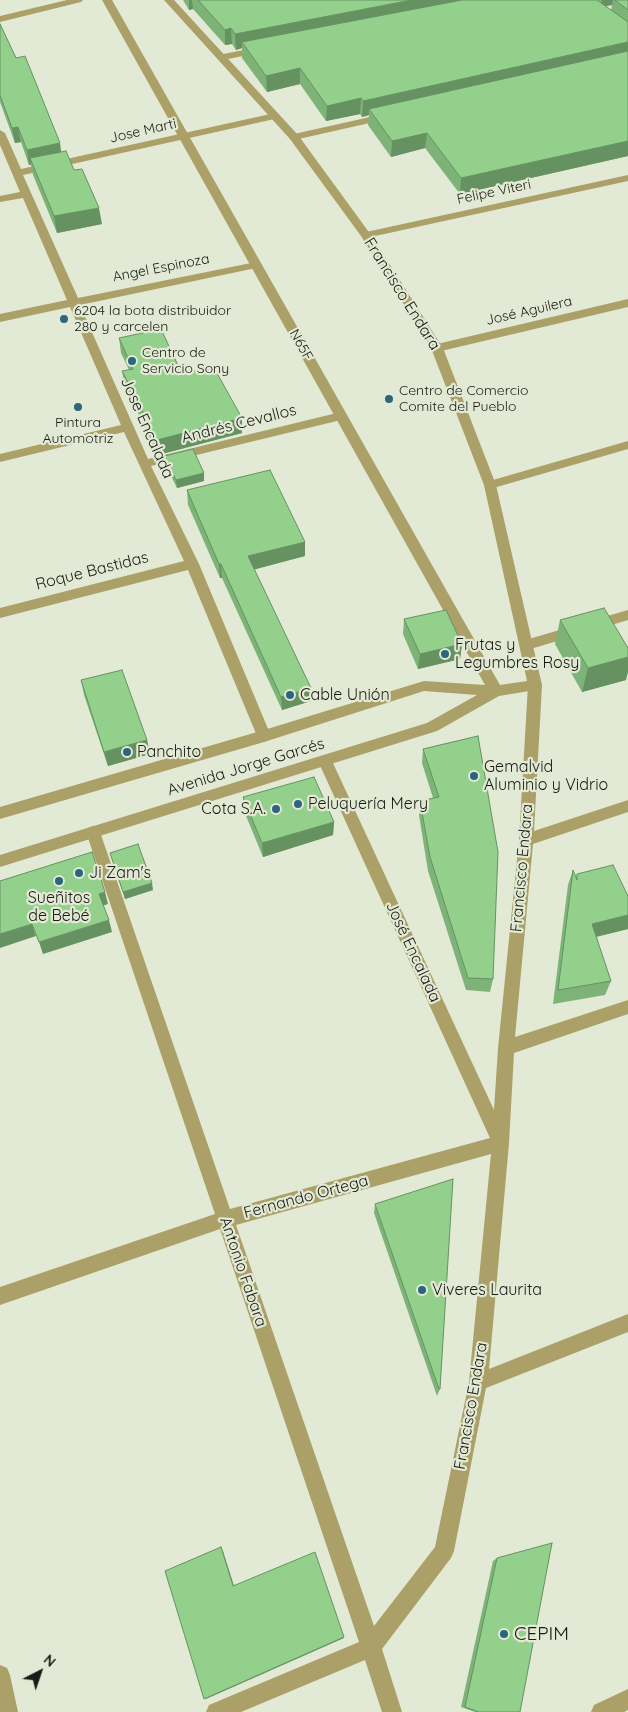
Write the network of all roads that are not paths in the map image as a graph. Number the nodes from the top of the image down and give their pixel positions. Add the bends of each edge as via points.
1 (78, 0) edge
2 (107, 0) edge
3 (169, 0) edge
4 (0, 19) edge
5 (272, 48) edge
6 (223, 57) junction
7 (399, 114) edge
8 (275, 116) junction
9 (0, 133) edge
10 (184, 136) junction
11 (294, 137) junction
12 (17, 174) junction
13 (628, 178) edge
14 (26, 194) junction
15 (0, 199) edge
16 (366, 235) junction
17 (256, 264) junction
18 (72, 301) junction
19 (628, 303) edge
20 (0, 318) edge
21 (437, 348) junction
22 (341, 416) junction
23 (128, 428) junction
24 (628, 445) edge
25 (0, 458) edge
26 (144, 464) junction
27 (490, 485) junction
28 (192, 564) junction
29 (0, 613) edge
30 (628, 615) edge
31 (527, 645) junction
32 (535, 685) junction
33 (496, 690) junction
34 (264, 736) junction
35 (325, 761) junction
36 (628, 806) edge
37 (0, 813) edge
38 (93, 832) junction
39 (526, 840) junction
40 (0, 861) edge
41 (628, 1007) edge
42 (506, 1048) junction
43 (501, 1143) junction
44 (225, 1219) junction
45 (0, 1296) edge
46 (628, 1323) edge
47 (478, 1382) junction
48 (371, 1647) junction
49 (0, 1674) edge
50 (628, 1699) edge
51 (8, 1712) edge
52 (216, 1712) edge
53 (392, 1712) edge
54 (600, 1712) edge

1 - 4 street
2 - 10 street, N65F
3 - 6 street, Francisco Endara
5 - 6 street
6 - 8 street, Francisco Endara
7 - 11 street
8 - 10 street, Jose Marti
8 - 11 street, Francisco Endara
9 - 12 street, Jose Encalada
10 - 12 street, Jose Marti
10 - 17 street, N65F
11 - 16 street, Francisco Endara
12 - 14 street, Jose Encalada
13 - 16 street, Felipe Viteri
14 - 15 street
14 - 18 street, Jose Encalada
16 - 21 street, Francisco Endara
17 - 18 street, Angel Espinoza
17 - 22 street, N65F
18 - 20 street, Angel Espinoza
18 - 23 street, Jose Encalada
19 - 21 street, José Aguilera
21 - 27 street, Francisco Endara
22 - 26 street, Andrés Cevallos
22 - 33 street, N65F
23 - 25 street
23 - 26 street, Jose Encalada
24 - 27 street
26 - 28 street, Jose Encalada
27 - 31 street, Francisco Endara
28 - 29 street, Roque Bastidas
28 - 34 street, Jose Encalada
30 - 31 street
31 - 32 street, Francisco Endara
32 - 33 street, Avenida Jorge Garcés
32 - 39 street, Francisco Endara
33 - 34 street, Avenida Jorge Garcés via 424,686
33 - 35 street, Avenida Jorge Garcés via 432,728
34 - 37 street, Avenida Jorge Garcés
35 - 38 street, Avenida Jorge Garcés
35 - 43 street, José Encalada
36 - 39 street
38 - 40 street, Avenida Jorge Garcés
38 - 44 street, Antonio Fabara
39 - 42 street, Francisco Endara
41 - 42 street
42 - 43 street, Francisco Endara
43 - 44 street, Fernando Ortega
43 - 47 street, Francisco Endara
44 - 45 street, Fernando Ortega
44 - 48 street, Antonio Fabara
46 - 47 street
47 - 48 street, Francisco Endara via 444,1551
48 - 52 street, Francisco Endara
48 - 53 street, Antonio Fabara
49 - 51 street
50 - 54 street

